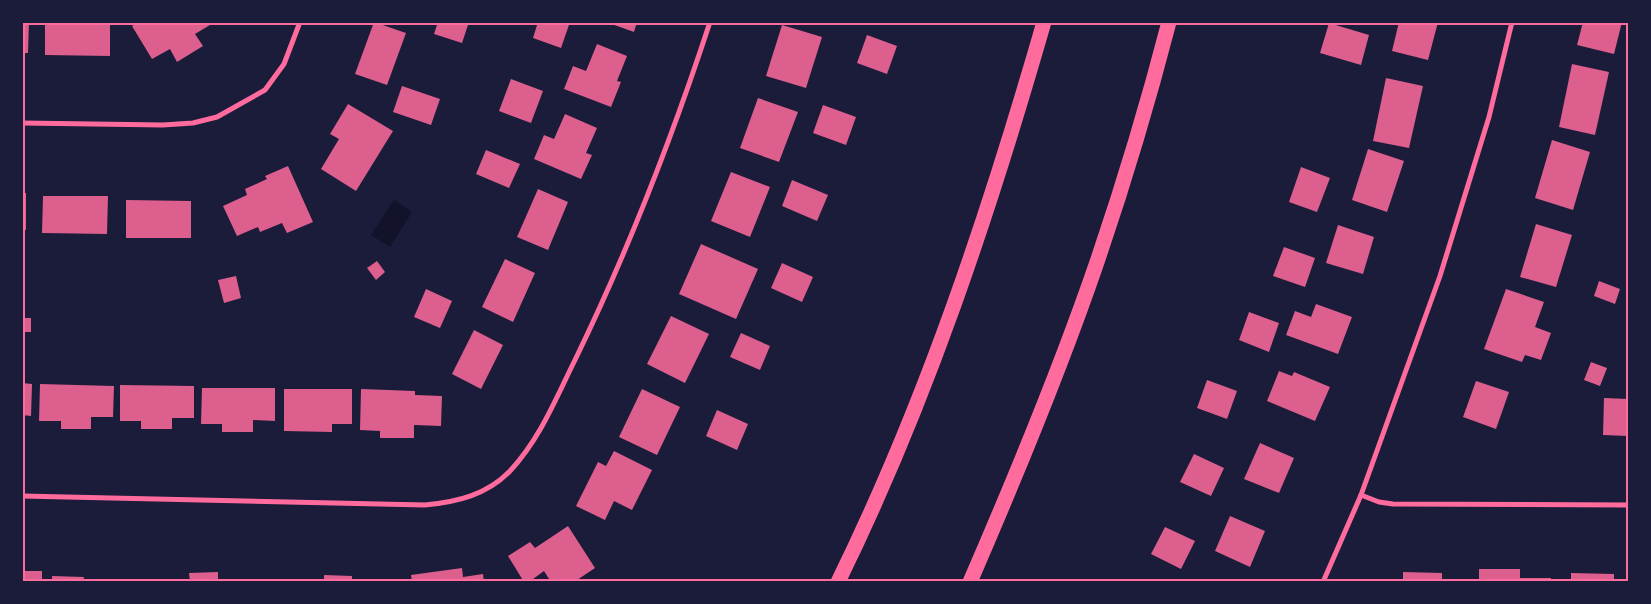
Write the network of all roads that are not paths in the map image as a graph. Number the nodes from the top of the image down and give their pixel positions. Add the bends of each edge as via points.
1 (300, 22) edge
2 (710, 22) edge
3 (1044, 22) edge
4 (1169, 22) edge
5 (1512, 22) edge
6 (22, 123) edge
7 (1361, 495) junction
8 (22, 496) edge
9 (1628, 504) edge
10 (838, 582) edge
11 (970, 582) edge
12 (1323, 582) edge

1 - 6 street via 284,64 265,90 217,117 163,125
2 - 8 street via 651,188 593,322 533,443 509,472 484,492 466,499 425,505
3 - 10 highway via 1020,107 956,302 899,446
4 - 11 highway via 1098,261 1014,483
5 - 7 street via 1489,118 1440,276
7 - 9 street via 1393,504
7 - 12 street

